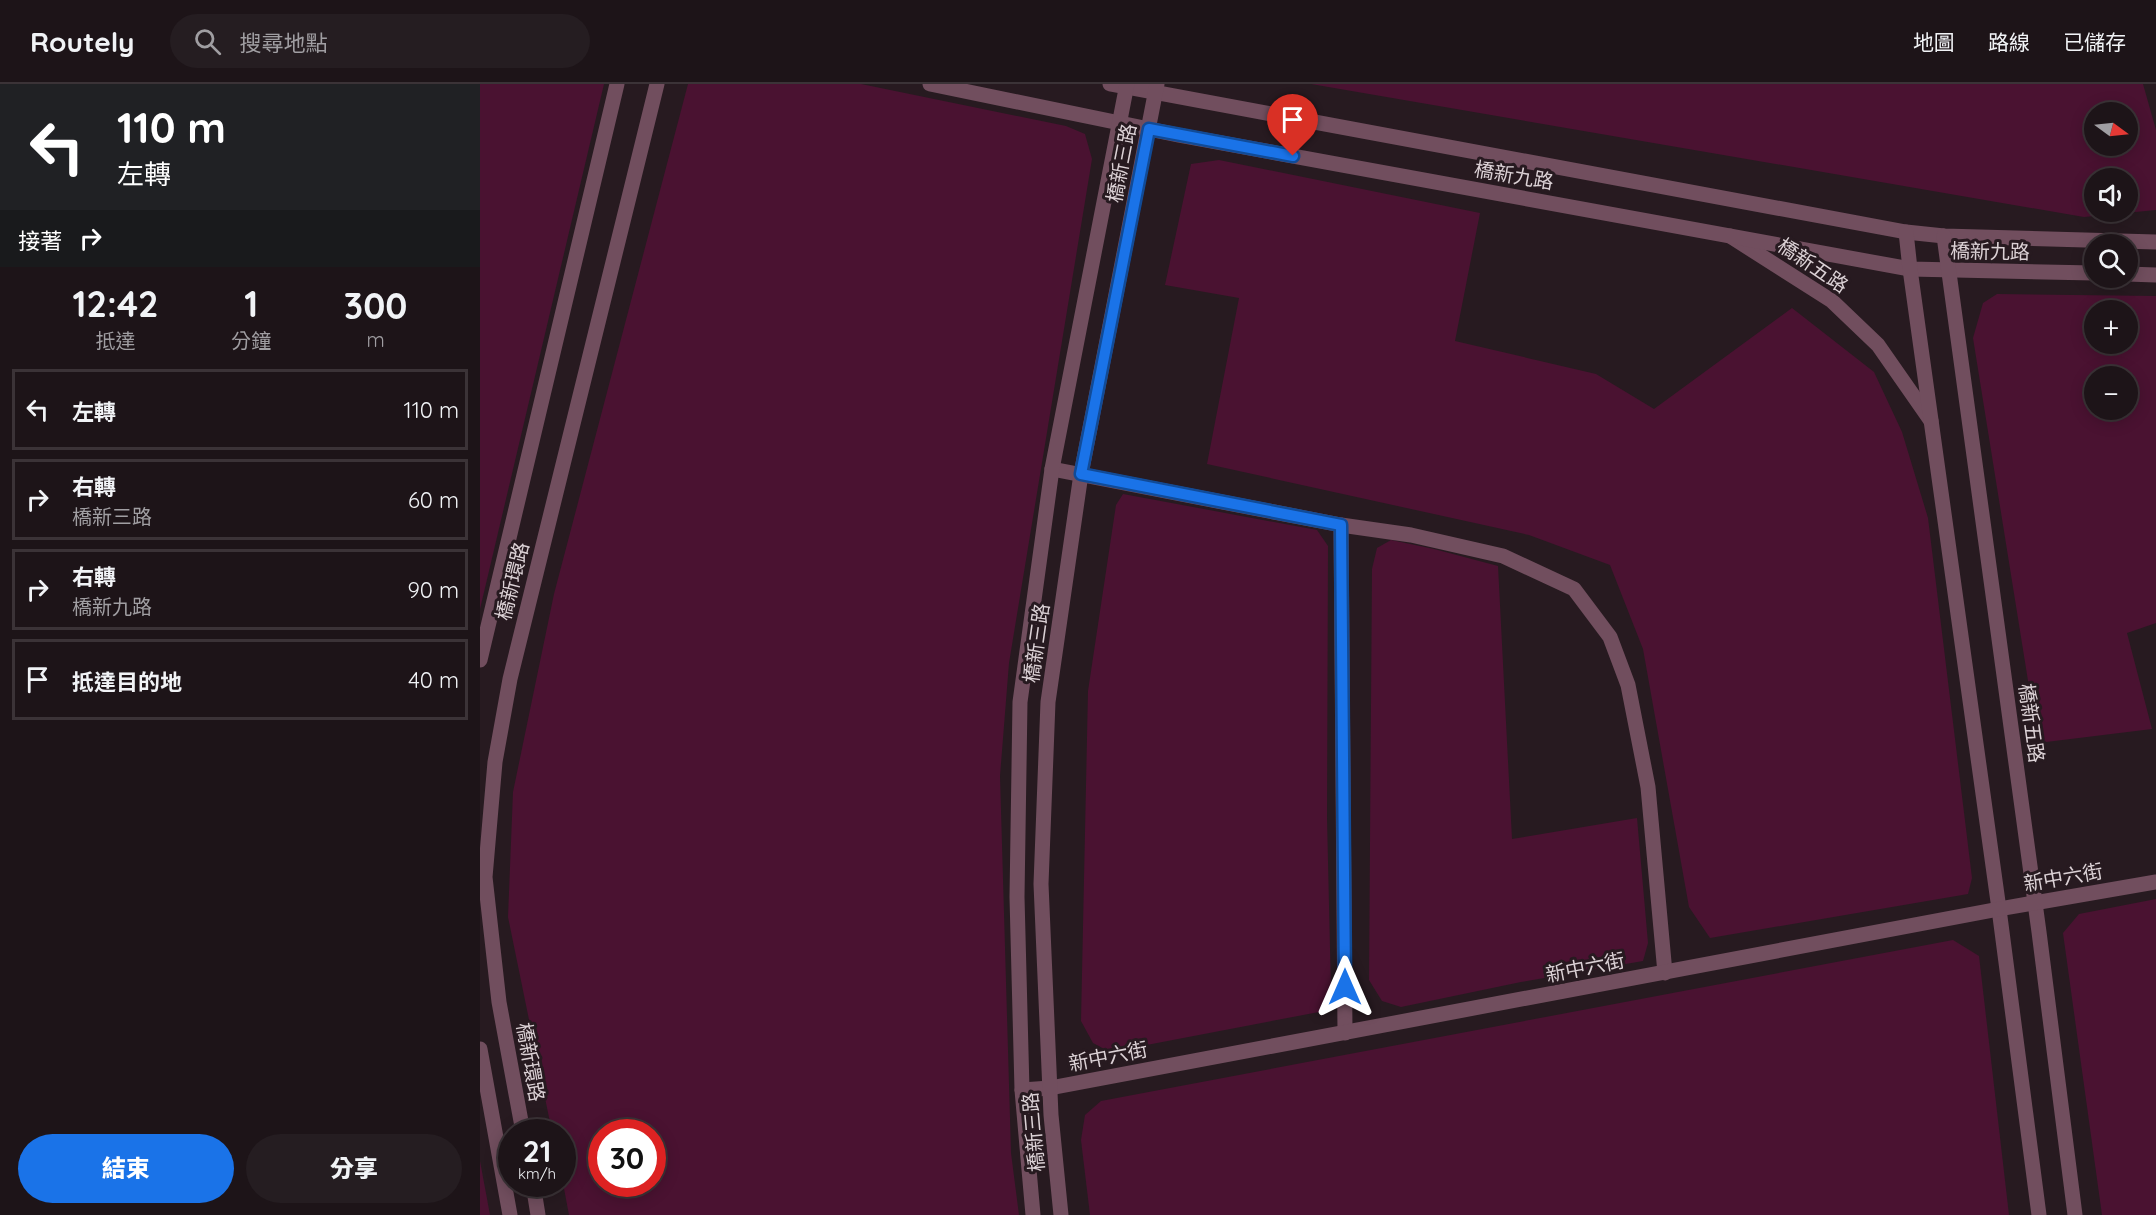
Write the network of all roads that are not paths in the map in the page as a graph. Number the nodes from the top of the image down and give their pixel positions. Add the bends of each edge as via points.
1 (617, 84) edge
2 (657, 84) edge
3 (930, 84) edge
4 (1110, 84) edge
5 (1127, 86) edge
6 (1157, 88) edge
7 (1121, 122) junction
8 (1149, 129) junction
9 (1906, 232) junction
10 (1731, 236) junction
11 (1944, 236) junction
12 (2156, 242) edge
13 (1910, 269) junction
14 (1949, 271) junction
15 (2084, 273) edge
16 (2138, 274) edge
17 (2156, 274) edge
18 (1931, 421) junction
19 (1052, 469) junction
20 (1081, 474) junction
21 (1341, 525) junction
22 (480, 660) edge
23 (2156, 882) edge
24 (2036, 902) junction
25 (1999, 909) junction
26 (1665, 973) junction
27 (1345, 1033) junction
28 (480, 1049) edge
29 (1050, 1088) junction
30 (1022, 1090) junction
31 (521, 1119) edge
32 (535, 1197) edge
33 (510, 1215) edge
34 (538, 1215) edge
35 (1033, 1215) edge
36 (1061, 1215) edge
37 (2039, 1215) edge
38 (2076, 1215) edge

1 - 22 street, 橋新環路
2 - 31 street, 橋新環路 via 513,667 495,762 485,877 499,1002
3 - 7 street, 橋新九路
4 - 5 street, 橋新九路
5 - 6 street, 橋新九路
5 - 7 street, 橋新三路
6 - 8 street, 橋新三路
6 - 9 street, 橋新九路
7 - 8 street, 橋新九路
7 - 19 street, 橋新三路
8 - 10 street, 橋新九路
8 - 20 street, 橋新三路
9 - 11 street, 橋新九路
9 - 13 street, 橋新五路
10 - 13 street, 橋新九路
10 - 18 street, 橋新五路 via 1832,301 1878,345
11 - 12 street, 橋新九路
11 - 14 street, 橋新五路
13 - 14 street, 橋新九路
13 - 18 street, 橋新五路
14 - 15 street, 橋新九路
14 - 24 street, 橋新五路
16 - 17 street
18 - 25 street, 橋新五路
19 - 20 street
19 - 30 street, 橋新三路 via 1020,702 1017,897
20 - 21 street
20 - 29 street, 橋新三路 via 1048,702 1041,884
21 - 26 street via 1411,535 1503,556 1574,589 1610,637 1628,685 1648,787
21 - 27 street
23 - 24 street, 新中六街
24 - 25 street, 新中六街
24 - 38 street, 橋新五路
25 - 26 street, 新中六街
25 - 37 street, 橋新五路
26 - 27 street, 新中六街
27 - 29 street, 新中六街
28 - 33 street
29 - 30 street, 新中六街
29 - 36 street, 橋新三路
30 - 35 street, 橋新三路
32 - 34 street

